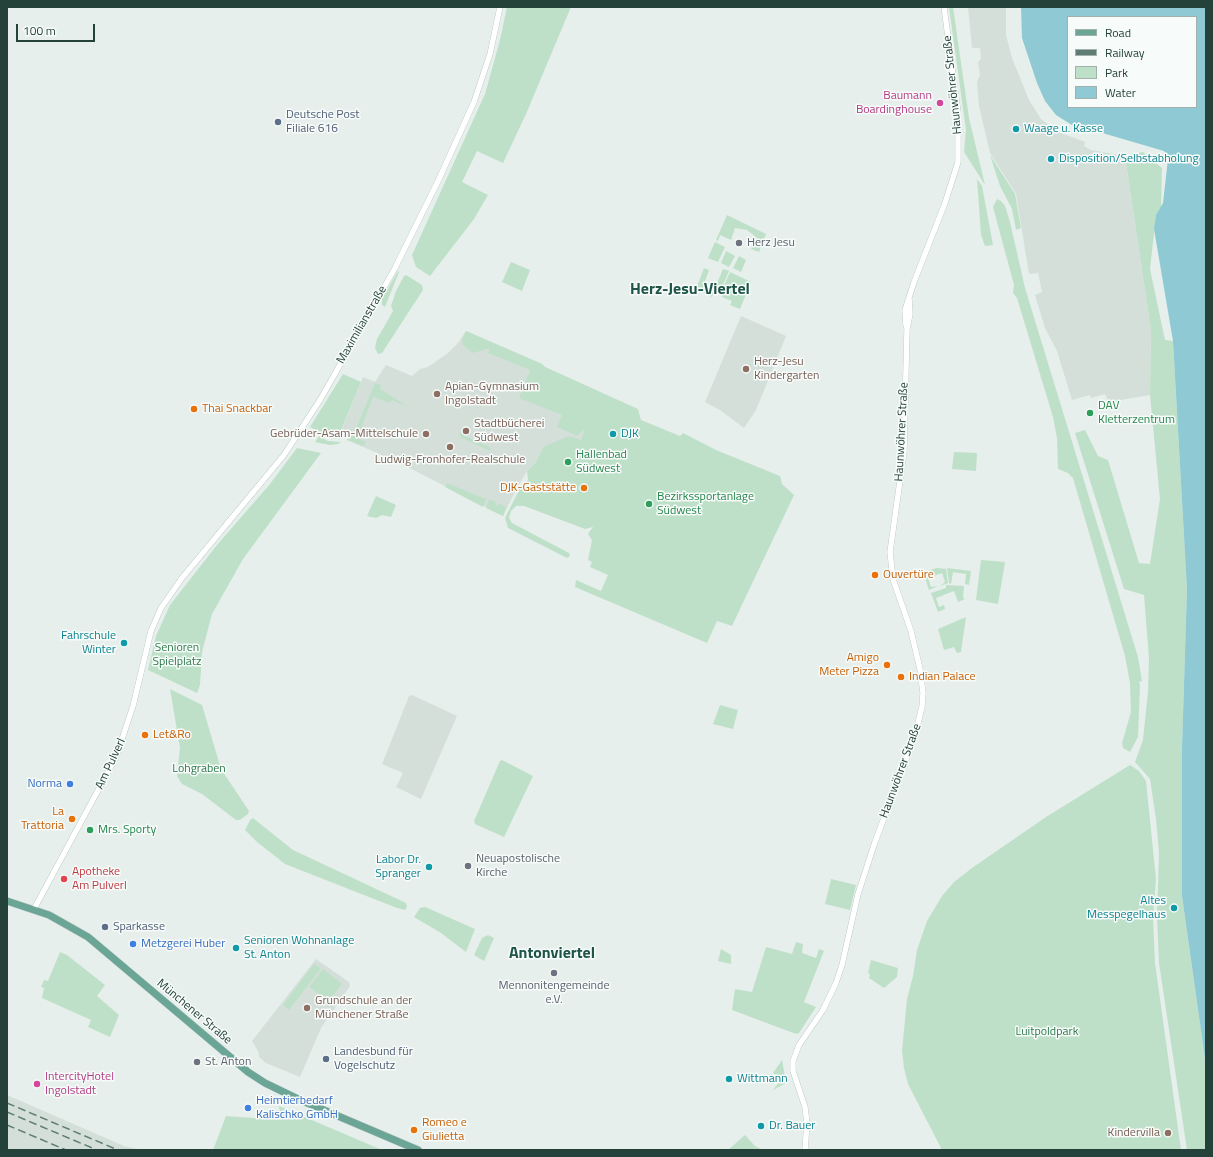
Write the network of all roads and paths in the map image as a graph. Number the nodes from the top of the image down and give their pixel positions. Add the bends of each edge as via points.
1 (500, 7) edge
2 (944, 7) edge
3 (161, 608) joint
4 (7, 901) edge
5 (34, 909) junction
6 (418, 1150) edge
7 (805, 1150) edge

1 - 3 street, Maximilianstraße via 490,54 474,102 395,268 368,316 320,400 284,455 182,578
2 - 7 street, Haunwöhrer Straße via 958,112 959,149 952,186 905,314 907,329 904,452 890,552 893,579 911,630 920,669 922,707 915,735 860,887 836,983 823,1010 799,1045 793,1061 794,1078 805,1107
3 - 5 street, Am Pulverl via 151,632 133,706 116,757
4 - 5 main road, Münchener Straße
5 - 6 main road, Münchener Straße via 88,937 248,1072 265,1083

